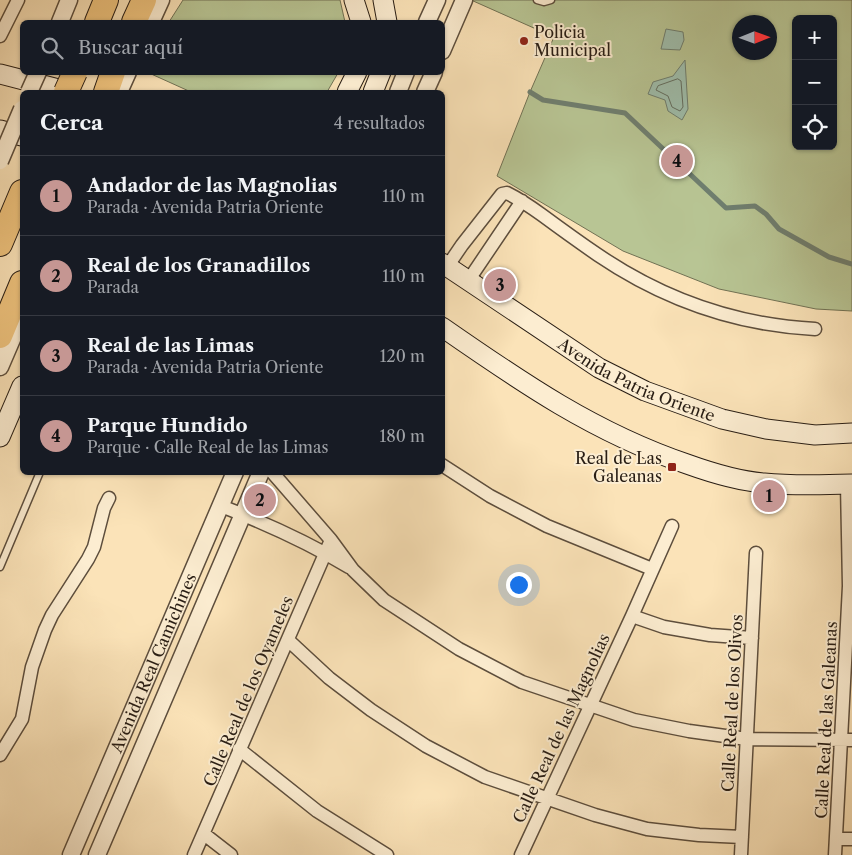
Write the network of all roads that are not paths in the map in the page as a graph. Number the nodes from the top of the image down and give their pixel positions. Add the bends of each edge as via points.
1 (18, 0) edge
2 (70, 0) edge
3 (106, 0) edge
4 (144, 0) edge
5 (162, 0) edge
6 (354, 0) edge
7 (383, 0) edge
8 (437, 0) edge
9 (464, 0) edge
10 (537, 0) edge
11 (551, 0) edge
12 (61, 20) edge
13 (98, 20) edge
14 (135, 20) edge
15 (152, 20) edge
16 (360, 20) edge
17 (387, 20) edge
18 (428, 20) edge
19 (0, 36) edge
20 (445, 44) edge
21 (0, 74) edge
22 (37, 75) edge
23 (74, 75) edge
24 (121, 75) edge
25 (122, 75) edge
26 (356, 75) edge
27 (380, 75) edge
28 (405, 75) edge
29 (433, 75) edge
30 (31, 90) edge
31 (62, 90) edge
32 (67, 90) edge
33 (108, 90) edge
34 (119, 90) edge
35 (348, 90) edge
36 (374, 90) edge
37 (399, 90) edge
38 (426, 90) edge
39 (20, 114) edge
40 (0, 130) edge
41 (20, 135) edge
42 (0, 161) edge
43 (19, 199) edge
44 (522, 201) junction
45 (0, 244) edge
46 (445, 265) edge
47 (468, 281) junction
48 (20, 288) edge
49 (20, 321) edge
50 (445, 328) edge
51 (815, 329) dead end
52 (0, 336) edge
53 (0, 367) edge
54 (20, 391) edge
55 (852, 433) edge
56 (0, 437) edge
57 (445, 467) edge
58 (39, 475) edge
59 (234, 475) edge
60 (260, 475) edge
61 (275, 475) edge
62 (849, 484) edge
63 (109, 498) dead end
64 (221, 506) junction
65 (243, 514) junction
66 (672, 526) dead end
67 (332, 540) junction
68 (325, 553) junction
69 (756, 553) dead end
70 (0, 567) edge
71 (652, 569) junction
72 (353, 570) junction
73 (851, 585) edge
74 (632, 616) junction
75 (752, 638) junction
76 (288, 640) junction
77 (145, 683) junction
78 (167, 692) junction
79 (589, 706) junction
80 (747, 738) junction
81 (847, 740) edge
82 (239, 750) junction
83 (0, 754) edge
84 (546, 799) junction
85 (204, 834) junction
86 (742, 837) junction
87 (836, 839) junction
88 (852, 839) edge
89 (71, 855) edge
90 (97, 855) edge
91 (194, 855) edge
92 (231, 855) edge
93 (387, 855) edge
94 (521, 855) edge
95 (741, 855) edge
96 (835, 855) edge

1 - 19 street
2 - 12 street
3 - 13 highway
4 - 14 highway
5 - 15 street
6 - 16 main road
7 - 17 main road
8 - 18 street
9 - 20 street
10 - 11 lane
21 - 31 main road
22 - 30 street, bridge
23 - 32 highway, bridge
24 - 33 highway
25 - 34 street
26 - 35 main road
27 - 36 main road
28 - 37 street
29 - 38 street
39 - 42 street, bridge
40 - 41 main road
43 - 45 highway
44 - 46 street via 507,192 502,194
44 - 47 street
44 - 51 street via 631,276 680,300 754,322
46 - 47 main road, Avenida Patria Oriente
47 - 55 main road, Avenida Patria Oriente via 599,368 681,406 766,429 815,435
48 - 52 highway
49 - 53 street
50 - 62 main road via 569,411 671,458 717,474 764,484
54 - 56 main road
57 - 71 street via 490,496 547,526
58 - 70 lane
59 - 64 street, Avenida Real Camichines
60 - 65 street, Avenida Real Camichines
61 - 67 street
62 - 73 street, Calle Real de las Galeanas
63 - 83 street via 91,553 45,630 32,667 22,719
64 - 65 street
64 - 77 street, Avenida Real Camichines
65 - 68 street
65 - 78 street, Avenida Real Camichines
66 - 71 street, Calle Real de las Magnolias
67 - 68 street, Calle Real de los Oyameles
67 - 72 street
68 - 72 street
68 - 76 street, Calle Real de los Oyameles
69 - 75 street, Calle Real de los Olivos
71 - 74 street, Calle Real de las Magnolias
72 - 79 street via 384,600 459,649 522,682
73 - 81 street, Calle Real de las Galeanas
74 - 75 street via 710,636
74 - 79 street, Calle Real de las Magnolias
75 - 80 street, Calle Real de los Olivos
76 - 82 street, Calle Real de los Oyameles
76 - 84 street via 371,710 426,746 485,777
77 - 78 street
77 - 89 street, Avenida Real Camichines
78 - 90 street, Avenida Real Camichines
79 - 80 street via 689,732
79 - 84 street, Calle Real de las Magnolias
80 - 81 street
80 - 86 street, Calle Real de los Olivos
81 - 87 street, Calle Real de las Galeanas
82 - 85 street, Calle Real de los Oyameles
82 - 93 street via 317,811
84 - 86 street via 647,829
84 - 94 street, Calle Real de las Magnolias
85 - 91 street, Calle Real de los Oyameles
85 - 92 street
86 - 95 street, Calle Real de los Olivos
87 - 88 street
87 - 96 street, Calle Real de las Galeanas

